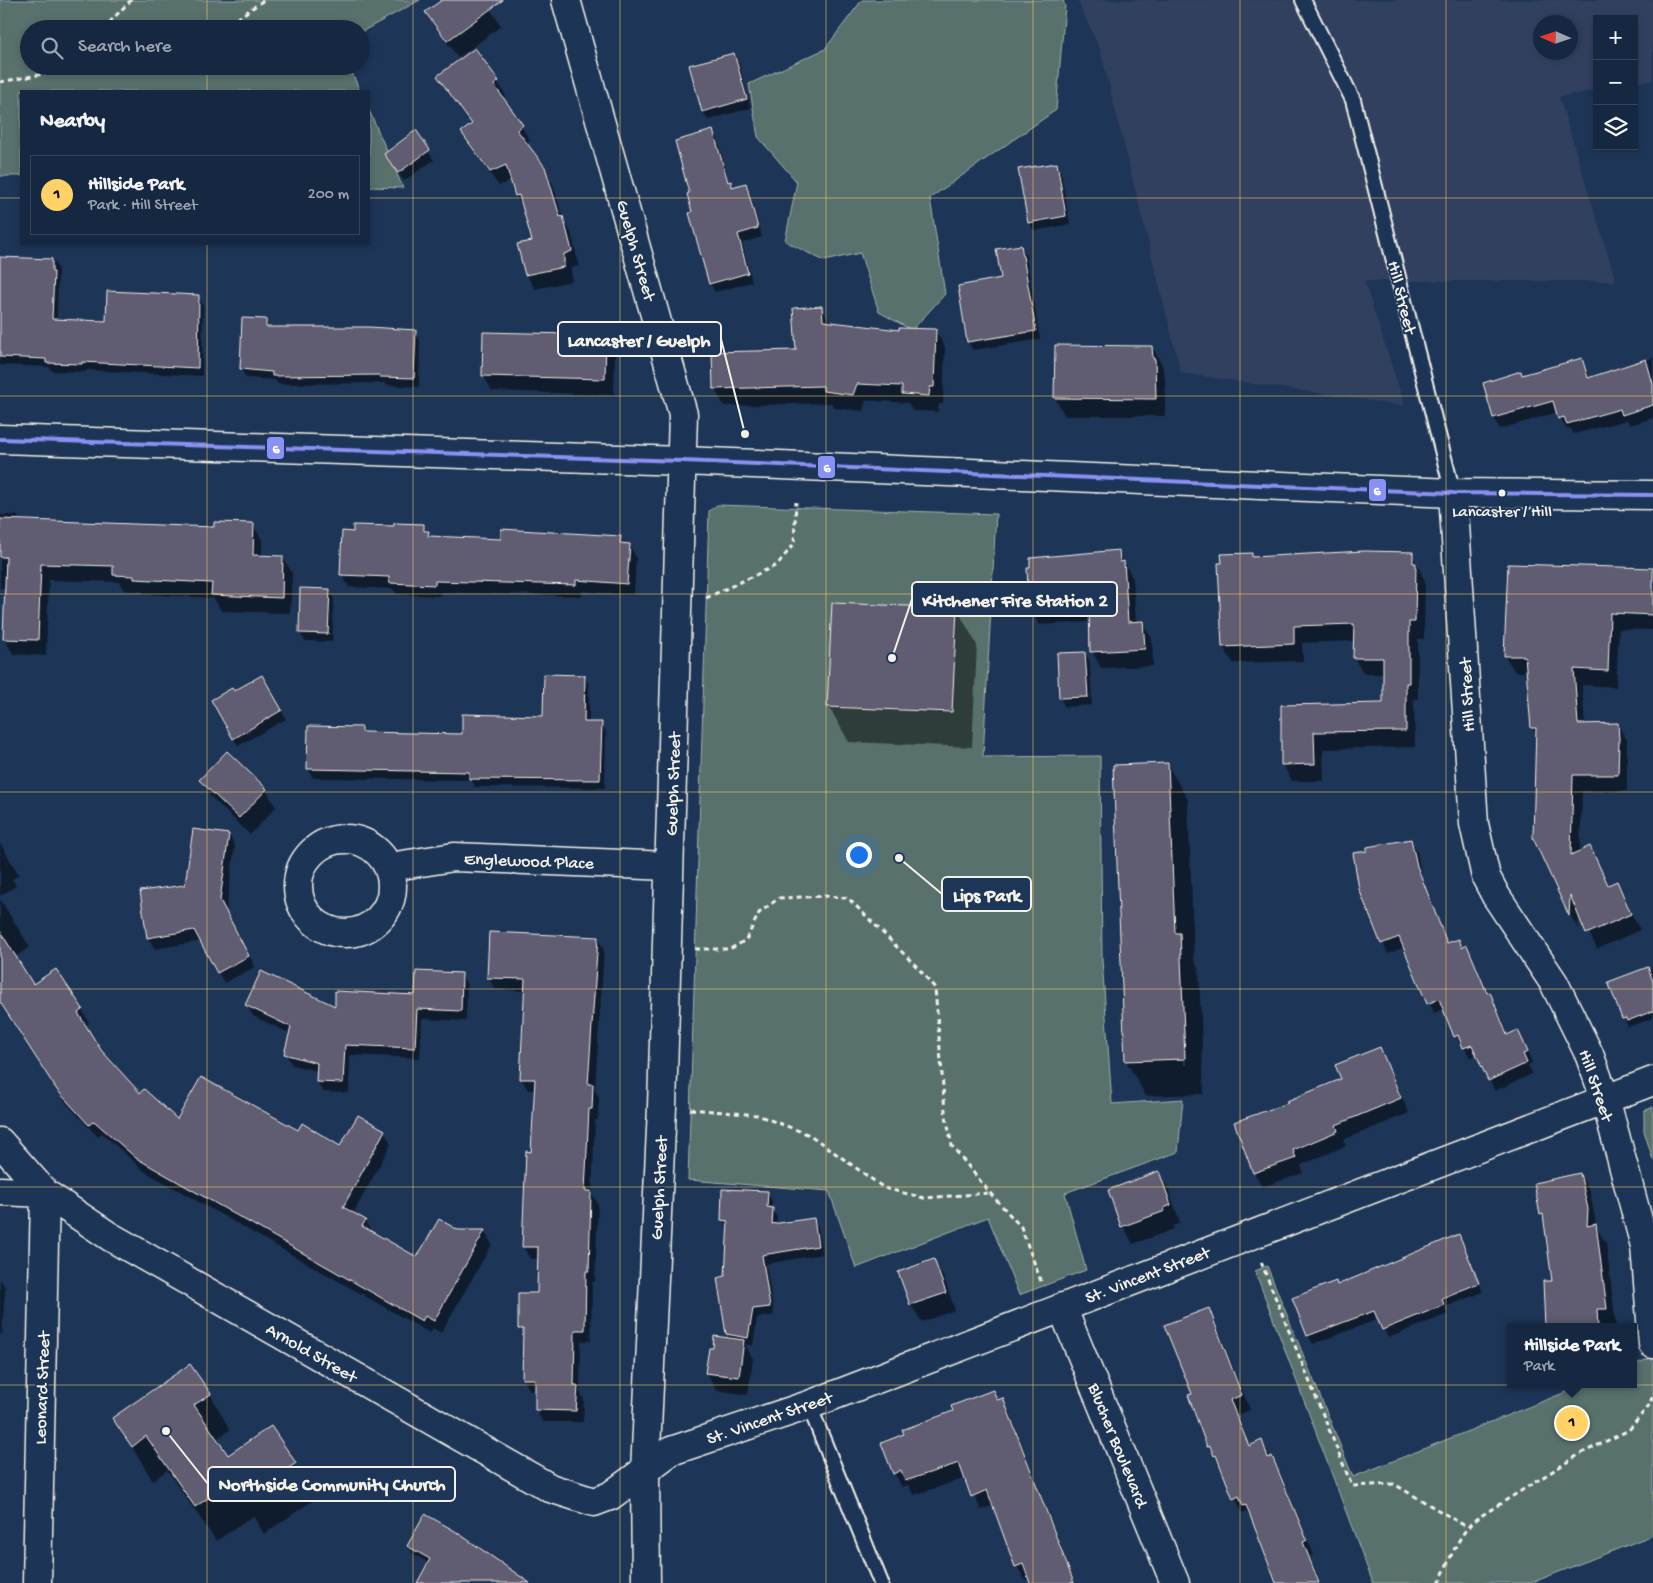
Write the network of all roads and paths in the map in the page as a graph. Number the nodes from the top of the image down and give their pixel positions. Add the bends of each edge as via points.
1 (131, 0) edge
2 (264, 0) edge
3 (566, 0) edge
4 (1303, 0) edge
5 (112, 20) edge
6 (235, 20) edge
7 (38, 75) edge
8 (0, 82) edge
9 (0, 439) edge
10 (683, 461) junction
11 (1453, 493) junction
12 (1653, 495) edge
13 (796, 502) dead end
14 (703, 599) dead end
15 (669, 866) junction
16 (389, 867) dead end
17 (692, 950) dead end
18 (1653, 1081) edge
19 (1605, 1098) junction
20 (685, 1108) dead end
21 (0, 1142) edge
22 (0, 1191) edge
23 (45, 1193) junction
24 (990, 1193) junction
25 (1261, 1262) dead end
26 (1062, 1307) junction
27 (1653, 1344) edge
28 (1653, 1394) edge
29 (809, 1405) junction
30 (645, 1472) junction
31 (1467, 1527) junction
32 (37, 1583) edge
33 (646, 1583) edge
34 (881, 1583) edge
35 (1175, 1583) edge
36 (1439, 1583) edge

1 - 5 path
2 - 6 path
3 - 10 street, Guelph Street via 683,414
4 - 11 lane, Hill Street via 1353,100
7 - 8 path
9 - 10 street
10 - 11 street
10 - 15 street, Guelph Street
11 - 12 street
11 - 19 street, Hill Street via 1474,824 1486,877 1554,983 1591,1060
13 - 14 path via 794,544 777,565
15 - 16 street, Englewood Place via 454,857
15 - 30 street, Guelph Street via 662,1106
17 - 24 path via 730,949 746,940 758,913 779,898 848,898 935,988 945,1112 952,1146
18 - 19 street, St. Vincent Street
19 - 26 street, St. Vincent Street
19 - 27 street, Hill Street via 1645,1246
20 - 24 path via 757,1115 810,1135 884,1188 924,1198
21 - 23 street, Arnold Street
22 - 23 street
23 - 30 street, Arnold Street via 109,1236 550,1488 594,1502 610,1496
23 - 32 street, Leonard Street
24 - 26 path via 1021,1226 1039,1280
25 - 31 path via 1352,1486 1394,1484
26 - 29 street, St. Vincent Street
26 - 35 street, Blucher Boulevard
28 - 31 path via 1650,1404 1630,1430 1580,1454
29 - 30 street, St. Vincent Street via 671,1451
29 - 34 lane
30 - 33 street, Guelph Street
31 - 36 path

